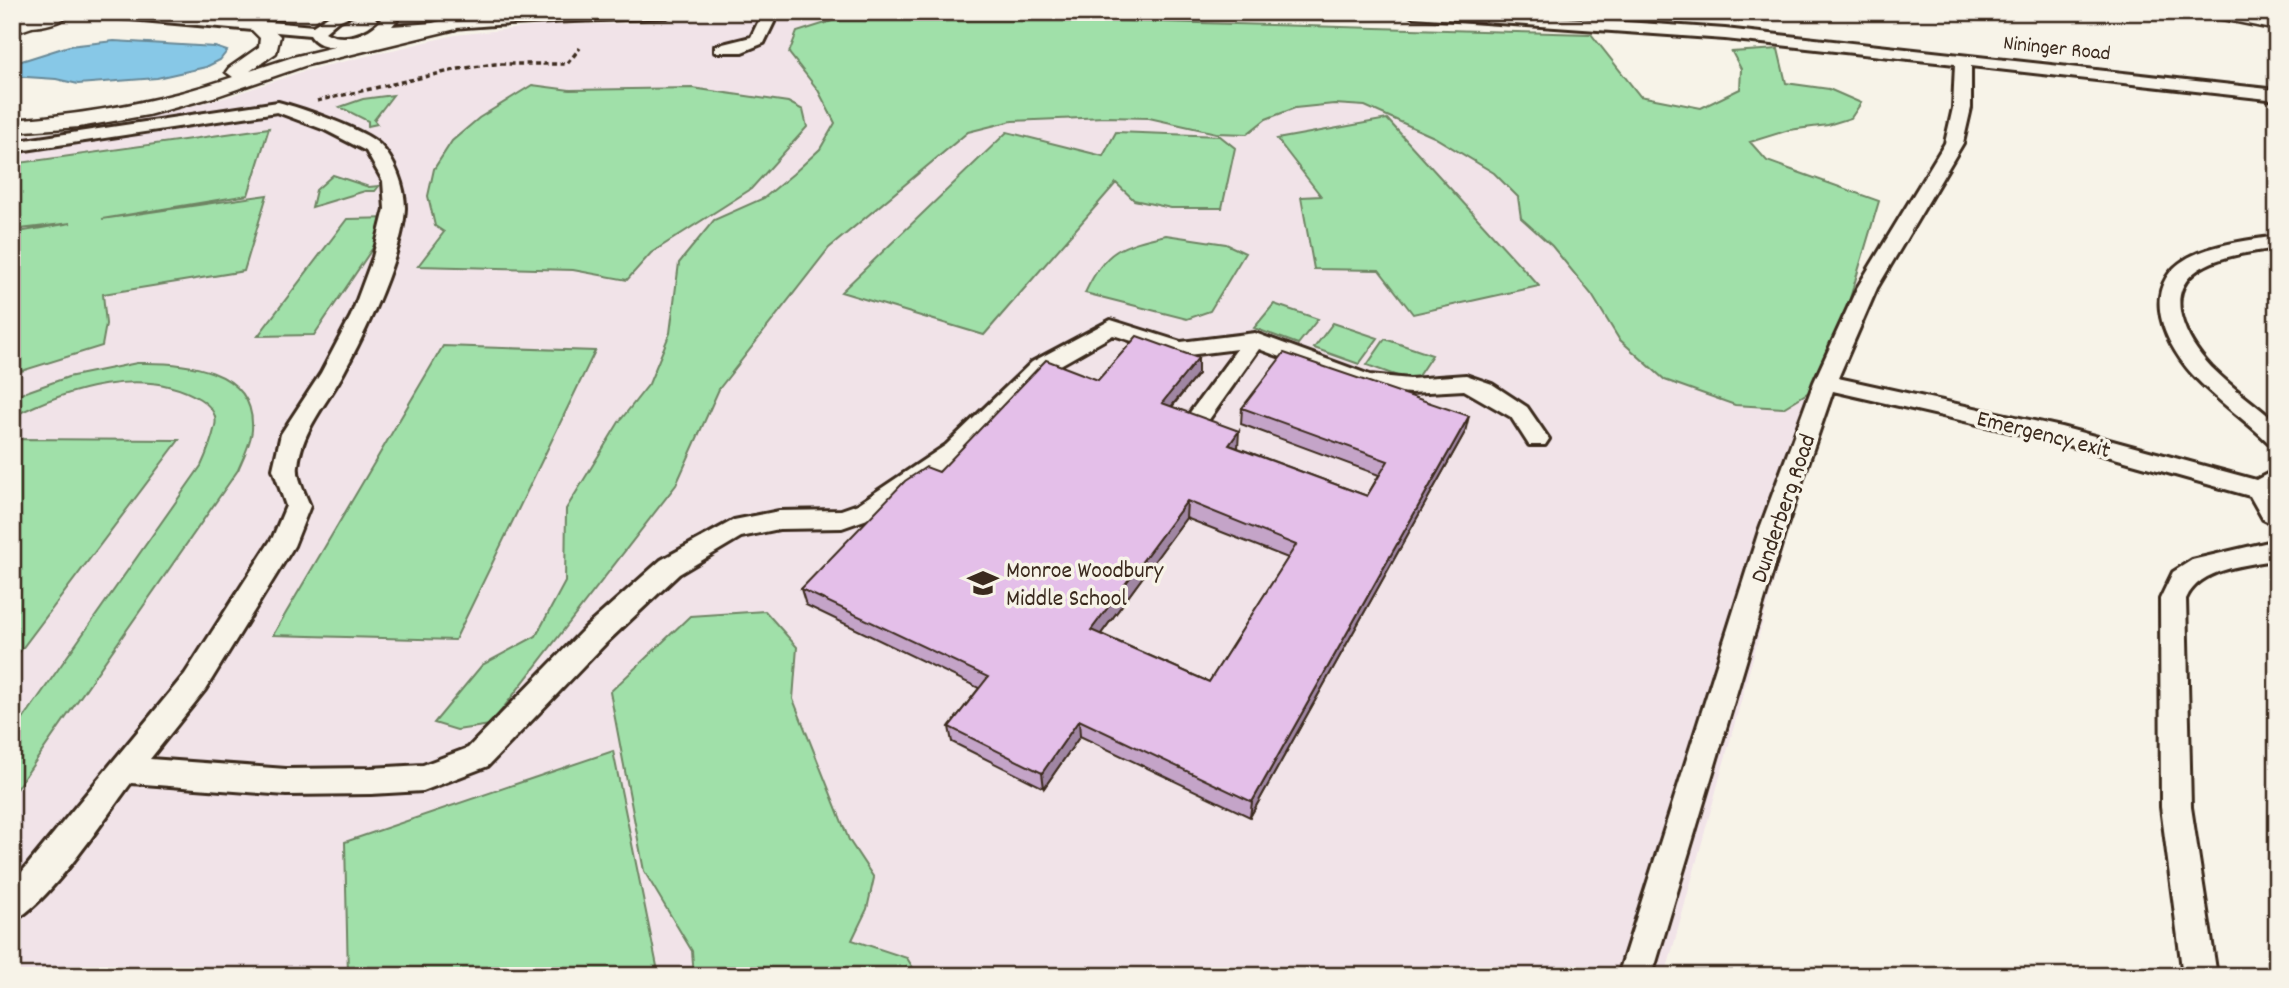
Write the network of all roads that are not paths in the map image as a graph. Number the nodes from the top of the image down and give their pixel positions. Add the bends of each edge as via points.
1 (60, 12) edge
2 (108, 12) edge
3 (351, 12) edge
4 (559, 12) edge
5 (667, 12) edge
6 (771, 12) edge
7 (1413, 12) edge
8 (2220, 12) edge
9 (385, 15) edge
10 (332, 18) junction
11 (180, 20) junction
12 (2277, 23) edge
13 (23, 24) edge
14 (449, 25) junction
15 (258, 26) junction
16 (317, 33) junction
17 (377, 33) junction
18 (342, 42) junction
19 (721, 49) dead end
20 (1963, 60) junction
21 (2029, 67) junction
22 (267, 71) junction
23 (226, 77) junction
24 (1963, 93) junction
25 (2277, 95) edge
26 (12, 114) edge
27 (12, 126) edge
28 (12, 147) edge
29 (2277, 242) edge
30 (1255, 340) junction
31 (1825, 382) junction
32 (1195, 422) edge
33 (2277, 437) edge
34 (1537, 439) dead end
35 (2269, 484) edge
36 (2277, 517) edge
37 (2277, 549) edge
38 (124, 770) junction
39 (12, 906) edge
40 (1634, 976) edge
41 (2200, 976) edge

1 - 13 highway
2 - 11 street
3 - 10 street
4 - 9 street via 433,20
5 - 14 street
6 - 19 street via 758,40
7 - 20 street, Nininger Road via 1669,29
8 - 12 highway
9 - 17 street via 385,27
10 - 11 street
10 - 16 street
11 - 15 street
14 - 17 street
14 - 22 main road
15 - 16 street
15 - 23 main road via 270,36 269,50
16 - 18 street
16 - 23 main road via 267,63
17 - 18 street
18 - 22 main road
20 - 21 street, Nininger Road
20 - 24 street, Dunderberg Road
21 - 24 street via 1993,74
21 - 25 street, Nininger Road
22 - 27 main road via 148,109
23 - 26 main road via 117,105
24 - 31 street, Dunderberg Road via 1956,134 1945,162 1867,288
28 - 38 street via 278,107 331,126 373,148 391,181 396,209 362,316 293,434 285,469 298,506 285,539 195,682
29 - 33 street via 2201,259 2173,280 2167,304 2173,330 2200,369
30 - 32 street
30 - 34 street via 1367,382 1410,386 1466,382 1519,412
30 - 38 street via 1180,349 1111,327 1091,336 1040,367 954,451 867,510 842,519 779,520 734,529 670,567 596,635 478,757 423,778 286,782
31 - 35 street, Emergency exit
31 - 40 street, Dunderberg Road via 1768,544
35 - 36 street via 2262,501
37 - 41 street via 2201,567 2182,579 2173,599 2176,807
38 - 39 street

